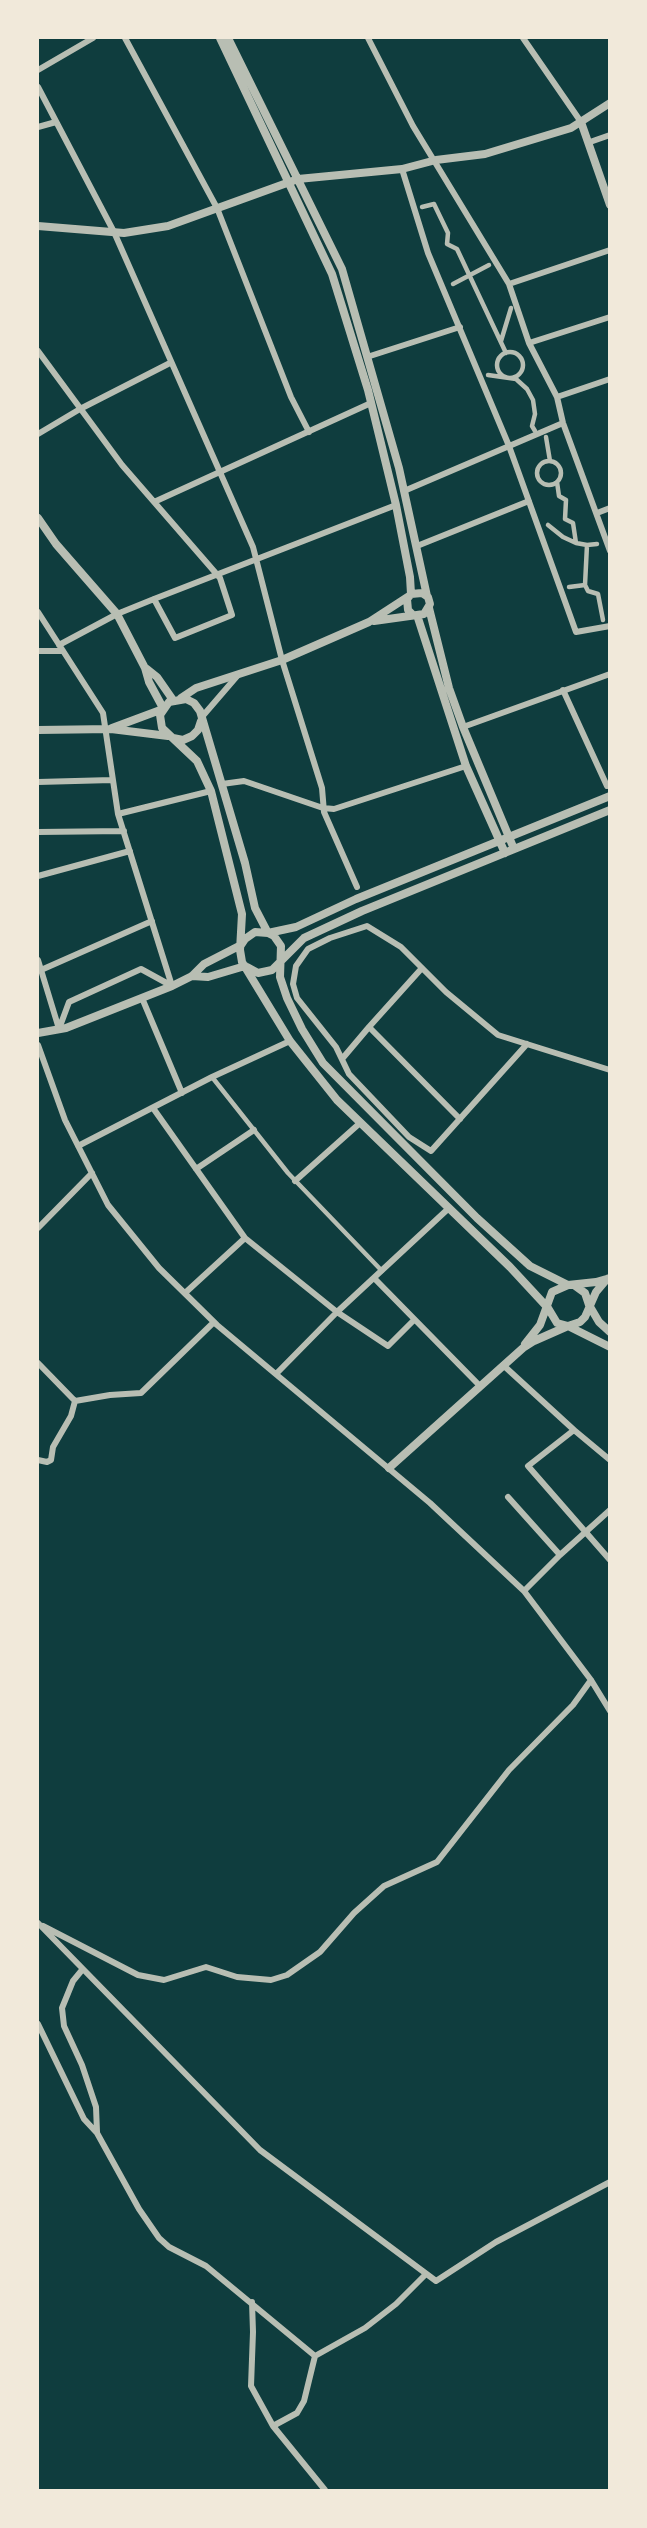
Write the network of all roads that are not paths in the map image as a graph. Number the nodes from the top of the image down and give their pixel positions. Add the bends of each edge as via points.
1 (93, 38) edge
2 (125, 38) edge
3 (220, 38) edge
4 (228, 38) edge
5 (368, 38) edge
6 (524, 38) edge
7 (38, 70) edge
8 (38, 87) edge
9 (609, 103) edge
10 (56, 122) junction
11 (581, 122) junction
12 (38, 127) edge
13 (609, 135) edge
14 (590, 142) junction
15 (436, 160) junction
16 (402, 169) junction
17 (298, 179) junction
18 (288, 182) junction
19 (609, 205) edge
20 (422, 207) dead end
21 (217, 208) junction
22 (38, 226) edge
23 (114, 232) junction
24 (609, 250) edge
25 (489, 265) dead end
26 (469, 276) junction
27 (453, 284) dead end
28 (509, 284) junction
29 (511, 308) dead end
30 (609, 317) edge
31 (460, 327) junction
32 (501, 341) junction
33 (529, 343) junction
34 (38, 351) edge
35 (506, 353) junction
36 (367, 357) junction
37 (170, 363) junction
38 (489, 375) dead end
39 (510, 377) junction
40 (609, 379) edge
41 (557, 397) junction
42 (371, 403) junction
43 (80, 409) junction
44 (563, 423) junction
45 (535, 431) dead end
46 (309, 432) junction
47 (38, 434) edge
48 (546, 437) dead end
49 (509, 446) junction
50 (550, 461) junction
51 (221, 473) junction
52 (557, 482) junction
53 (404, 490) junction
54 (529, 501) junction
55 (154, 502) junction
56 (396, 505) junction
57 (609, 508) edge
58 (597, 513) junction
59 (38, 518) edge
60 (548, 525) dead end
61 (576, 543) junction
62 (597, 544) dead end
63 (587, 545) junction
64 (417, 546) junction
65 (609, 551) edge
66 (256, 558) junction
67 (217, 574) junction
68 (585, 585) junction
69 (569, 587) dead end
70 (410, 595) junction
71 (427, 596) junction
72 (154, 599) junction
73 (429, 608) junction
74 (38, 612) edge
75 (117, 614) junction
76 (415, 615) junction
77 (603, 620) dead end
78 (369, 621) junction
79 (609, 626) edge
80 (61, 648) junction
81 (38, 651) edge
82 (282, 660) junction
83 (146, 668) junction
84 (609, 674) edge
85 (238, 675) junction
86 (563, 690) junction
87 (177, 699) junction
88 (163, 708) junction
89 (201, 720) junction
90 (463, 726) junction
91 (108, 728) junction
92 (38, 730) edge
93 (170, 737) junction
94 (466, 766) junction
95 (112, 780) junction
96 (38, 782) edge
97 (222, 784) junction
98 (607, 786) dead end
99 (211, 791) junction
100 (609, 796) edge
101 (322, 808) junction
102 (609, 810) edge
103 (118, 814) junction
104 (124, 831) junction
105 (38, 832) edge
106 (508, 837) junction
107 (500, 841) junction
108 (514, 849) junction
109 (130, 851) junction
110 (505, 853) junction
111 (38, 876) edge
112 (357, 888) dead end
113 (152, 921) junction
114 (268, 933) junction
115 (241, 945) junction
116 (281, 959) junction
117 (38, 960) edge
118 (245, 966) junction
119 (422, 968) junction
120 (41, 970) junction
121 (192, 976) junction
122 (172, 986) junction
123 (142, 998) junction
124 (369, 1027) junction
125 (59, 1029) junction
126 (38, 1033) edge
127 (290, 1041) junction
128 (528, 1044) junction
129 (38, 1045) edge
130 (342, 1059) junction
131 (609, 1070) edge
132 (212, 1077) junction
133 (182, 1093) junction
134 (153, 1108) junction
135 (460, 1119) junction
136 (360, 1122) junction
137 (254, 1130) junction
138 (78, 1146) junction
139 (431, 1151) junction
140 (422, 1161) junction
141 (196, 1169) junction
142 (92, 1173) junction
143 (296, 1180) junction
144 (449, 1208) junction
145 (38, 1228) edge
146 (245, 1238) junction
147 (382, 1271) junction
148 (374, 1278) junction
149 (608, 1278) edge
150 (568, 1285) junction
151 (185, 1293) junction
152 (589, 1305) junction
153 (548, 1308) junction
154 (337, 1312) junction
155 (414, 1320) junction
156 (214, 1322) junction
157 (568, 1326) junction
158 (609, 1332) edge
159 (609, 1347) edge
160 (523, 1348) junction
161 (38, 1363) edge
162 (503, 1365) junction
163 (276, 1374) junction
164 (480, 1386) junction
165 (75, 1401) junction
166 (574, 1430) junction
167 (38, 1460) edge
168 (609, 1460) edge
169 (389, 1468) junction
170 (508, 1497) dead end
171 (609, 1510) edge
172 (584, 1533) junction
173 (560, 1555) junction
174 (609, 1560) edge
175 (525, 1592) junction
176 (591, 1680) junction
177 (609, 1711) edge
178 (38, 1923) edge
179 (82, 1970) junction
180 (38, 2024) edge
181 (97, 2133) junction
182 (609, 2182) edge
183 (426, 2274) junction
184 (252, 2302) junction
185 (315, 2356) junction
186 (273, 2426) junction
187 (325, 2490) edge

1 - 7 street
2 - 21 street
3 - 18 street
4 - 17 street
5 - 15 street via 413,126
6 - 11 street
8 - 10 street
9 - 11 street
10 - 12 street
10 - 23 street
11 - 14 street
11 - 15 street via 485,154
13 - 14 street
14 - 19 street
15 - 16 street
15 - 28 street
16 - 17 street
16 - 31 street via 428,253
17 - 18 street
17 - 36 street via 342,269
18 - 21 street
18 - 42 street via 332,274
20 - 26 street via 434,204 448,233 447,244 457,249
21 - 23 street via 168,226
21 - 46 street via 291,397
22 - 23 street
23 - 37 street
24 - 28 street
25 - 26 street
26 - 27 street
26 - 32 street
28 - 33 street
29 - 32 street
30 - 33 street
31 - 36 street
31 - 49 street
32 - 35 street
33 - 41 street
34 - 43 street
35 - 39 street via 498,360 498,369
35 - 39 street via 516,353 523,364 521,372
36 - 53 street
37 - 43 street
37 - 51 street
38 - 39 street
39 - 45 street via 527,389 533,400
40 - 41 street
41 - 44 street
42 - 46 street
42 - 56 street
43 - 47 street
43 - 55 street
44 - 49 street
44 - 58 street
46 - 51 street
48 - 50 street
49 - 53 street
49 - 54 street
50 - 52 street via 558,464 561,471
50 - 52 street via 540,466 538,477 546,485
51 - 55 street
51 - 66 street
52 - 61 street via 559,496 566,500 565,519 573,523
53 - 64 street
54 - 64 street
54 - 79 street via 576,632
55 - 67 street
56 - 66 street
56 - 70 street
57 - 58 street
58 - 65 street
59 - 75 street
60 - 61 street
61 - 63 street
62 - 63 street
63 - 68 street
64 - 71 street
66 - 67 street
66 - 82 street
67 - 72 street
67 - 72 street via 232,615 213,623 175,638
68 - 69 street
68 - 77 street via 588,591 598,594
70 - 71 street via 418,592
70 - 76 street via 406,607
70 - 78 street
71 - 73 street
72 - 75 street
73 - 76 street via 424,614
73 - 90 street
74 - 80 street
75 - 80 street
75 - 83 street
76 - 78 street
76 - 94 street
78 - 82 street
80 - 81 street
80 - 91 street via 103,713
82 - 85 street
82 - 101 street via 322,788
83 - 87 street
83 - 88 street
84 - 86 street
85 - 87 street via 196,688
85 - 89 street
86 - 90 street
86 - 98 street
87 - 88 street
87 - 89 street via 194,703
88 - 91 street
88 - 93 street via 161,725
89 - 93 street via 192,736 183,740
89 - 97 street
90 - 106 street
91 - 92 street
91 - 93 street
91 - 95 street
93 - 99 street via 197,761
94 - 101 street via 342,807
94 - 107 street
95 - 96 street
95 - 103 street
97 - 101 street via 244,781
97 - 114 street via 255,908
99 - 103 street
99 - 115 street via 242,914
100 - 106 street
101 - 112 street
102 - 108 street
103 - 104 street
104 - 105 street
104 - 109 street
106 - 107 street
106 - 108 street
107 - 110 street
107 - 114 street via 296,927
108 - 110 street
109 - 111 street
109 - 113 street
110 - 116 street via 304,938
113 - 120 street
113 - 122 street
114 - 115 street via 255,932
114 - 116 street via 278,941
115 - 118 street via 240,956
115 - 121 street via 204,964
116 - 118 street via 265,973
116 - 140 street via 280,977 287,998 323,1063
117 - 120 street
118 - 121 street via 208,977
118 - 127 street
119 - 124 street
119 - 128 street via 498,1035
119 - 130 street via 401,947 367,926 308,949 296,966 293,984 297,998
120 - 125 street
121 - 122 street
122 - 123 street
122 - 125 street via 141,969 69,1002
123 - 125 street
123 - 133 street
124 - 130 street
124 - 135 street
125 - 126 street
127 - 132 street
127 - 136 street via 337,1101
128 - 131 street
128 - 135 street
129 - 138 street
130 - 139 street via 349,1074 409,1137
132 - 133 street
132 - 137 street
133 - 134 street
134 - 138 street
134 - 141 street
135 - 139 street
136 - 143 street
136 - 144 street
137 - 141 street
137 - 143 street
138 - 142 street
139 - 140 street
140 - 150 street via 530,1266
141 - 146 street
142 - 145 street
142 - 151 street via 108,1205 159,1268
143 - 147 street
144 - 147 street
144 - 153 street
146 - 151 street
146 - 154 street
147 - 148 street
148 - 154 street
148 - 155 street
149 - 150 street
149 - 152 street
150 - 152 street via 585,1293
150 - 153 street via 552,1292
151 - 156 street
152 - 157 street via 580,1322
152 - 158 street
153 - 157 street via 557,1323
153 - 160 street
154 - 155 street via 388,1346
154 - 163 street
155 - 164 street
156 - 163 street
156 - 165 street via 141,1393
157 - 159 street
157 - 160 street
160 - 162 street
161 - 165 street
162 - 164 street
162 - 166 street
163 - 169 street
164 - 169 street
165 - 167 street via 53,1447 51,1460
166 - 168 street
166 - 172 street via 528,1466
169 - 175 street
170 - 173 street
171 - 172 street
172 - 173 street
172 - 174 street
173 - 175 street
175 - 176 street
176 - 177 street
176 - 178 street via 573,1705 509,1770 437,1862 384,1886 320,1952 287,1975 271,1980 249,1978 206,1967 164,1980 138,1976
178 - 179 street
179 - 181 street via 62,2008 64,2026 96,2107
179 - 183 street via 260,2150
180 - 181 street via 84,2119
181 - 184 street via 159,2238 206,2266
182 - 183 street via 496,2242 436,2281
183 - 185 street via 365,2328
184 - 185 street
184 - 186 street via 251,2386
185 - 186 street via 304,2402 297,2413
186 - 187 street

